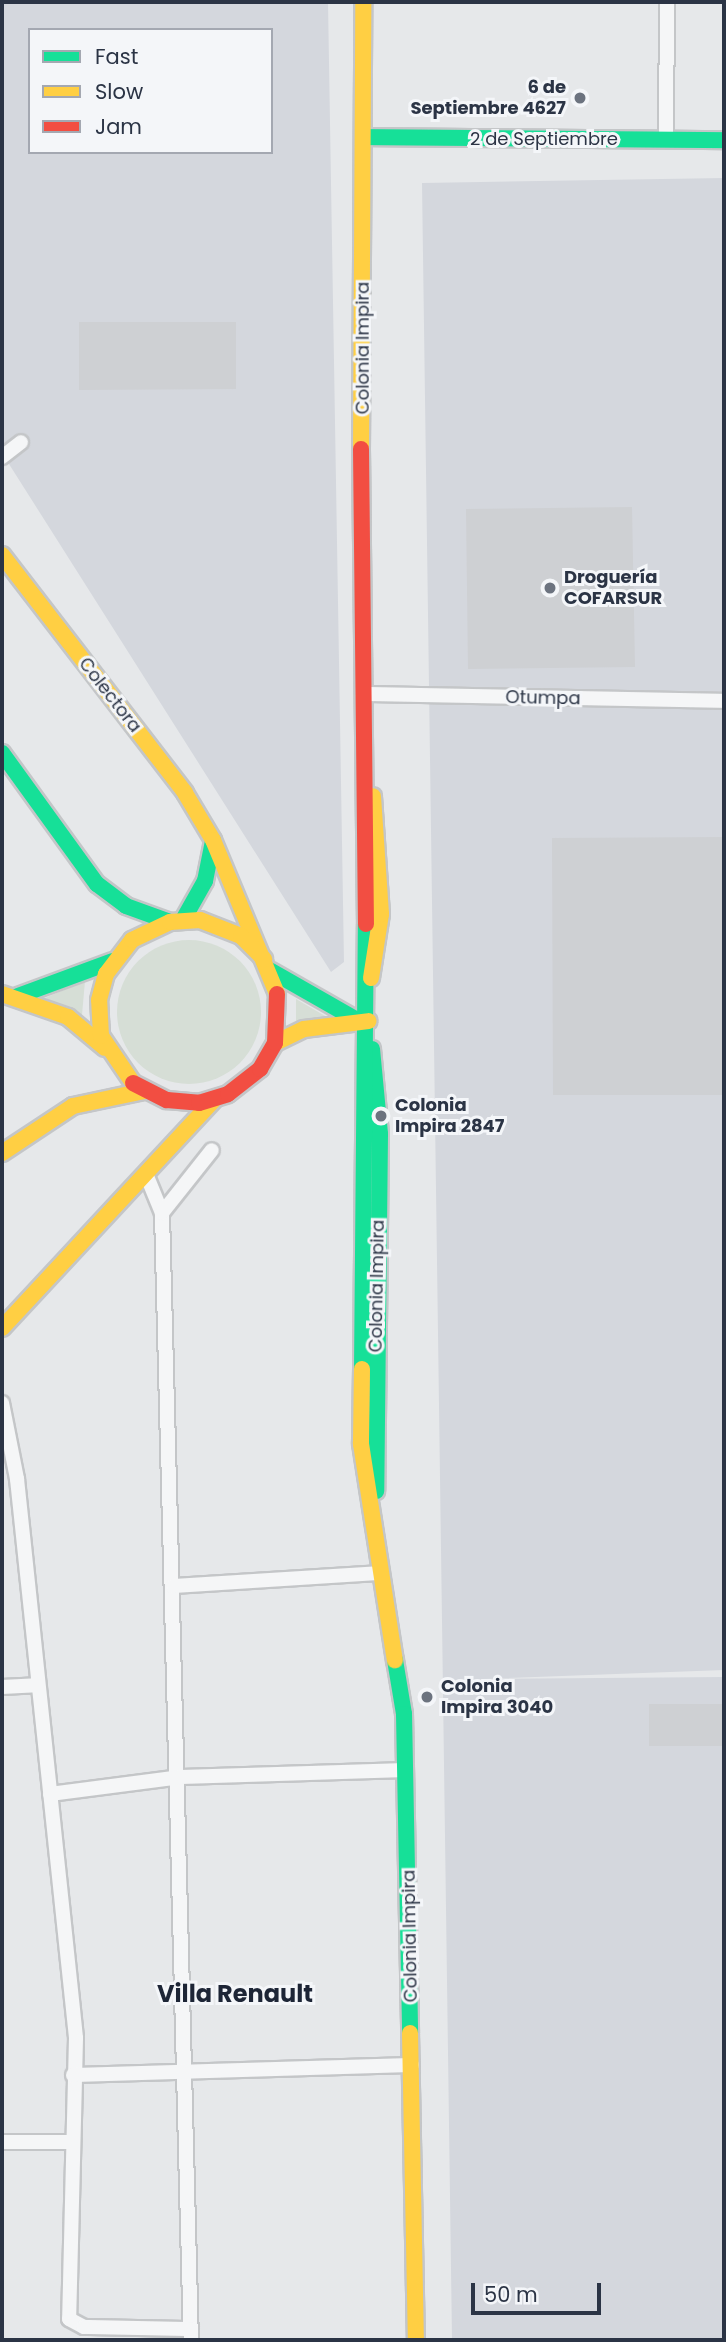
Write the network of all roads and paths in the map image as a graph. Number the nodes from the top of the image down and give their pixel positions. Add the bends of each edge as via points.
1 (363, 2) edge
2 (667, 2) edge
3 (364, 137) junction
4 (666, 140) junction
5 (724, 140) edge
6 (21, 442) dead end
7 (2, 457) edge
8 (2, 555) edge
9 (363, 694) junction
10 (724, 701) edge
11 (2, 753) edge
12 (213, 840) junction
13 (177, 921) junction
14 (113, 961) junction
15 (267, 965) junction
16 (10, 995) edge
17 (362, 1020) junction
18 (275, 1042) junction
19 (106, 1049) junction
20 (144, 1091) junction
21 (214, 1100) junction
22 (212, 1150) dead end
23 (2, 1153) edge
24 (146, 1174) junction
25 (162, 1213) junction
26 (2, 1328) edge
27 (2, 1402) edge
28 (8, 1453) edge
29 (379, 1573) junction
30 (173, 1586) junction
31 (36, 1685) junction
32 (2, 1686) edge
33 (407, 1770) junction
34 (181, 1777) junction
35 (50, 1794) junction
36 (412, 2065) junction
37 (187, 2068) junction
38 (74, 2075) junction
39 (2, 2142) edge
40 (71, 2142) junction
41 (191, 2334) edge
42 (416, 2340) edge

1 - 3 main road, Colonia Impira
2 - 4 street
3 - 4 main road, 2 de Septiembre
3 - 9 main road, Colonia Impira
4 - 5 main road, 2 de Septiembre
6 - 7 street
8 - 12 main road, Colectora via 168,769
9 - 10 street, Otumpa
9 - 17 main road, Colonia Impira via 363,961 369,986
11 - 13 main road via 97,884 127,906
12 - 13 main road via 205,881
12 - 15 main road, Colectora
13 - 14 main road via 132,940
13 - 15 main road via 228,929
14 - 16 main road
14 - 19 main road via 99,1000
15 - 17 main road
15 - 18 main road via 280,1015
16 - 19 main road via 68,1017
17 - 18 main road
17 - 29 main road, Colonia Impira via 370,1039 380,1134 373,1534
18 - 21 main road via 253,1077
19 - 20 main road
20 - 21 main road via 181,1103
20 - 23 main road via 73,1106
21 - 24 main road
22 - 25 street
24 - 25 street
24 - 26 main road
25 - 30 street
27 - 28 street
28 - 31 street
29 - 30 street
29 - 33 main road, Colonia Impira via 404,1714
30 - 34 street
31 - 32 street
31 - 35 street
33 - 34 street
33 - 36 main road, Colonia Impira
34 - 35 street
34 - 37 street
35 - 38 street via 76,2038
36 - 37 street
36 - 42 main road, Colonia Impira
37 - 38 street
37 - 41 street
38 - 40 street
39 - 40 street
40 - 41 street via 69,2319 84,2327

